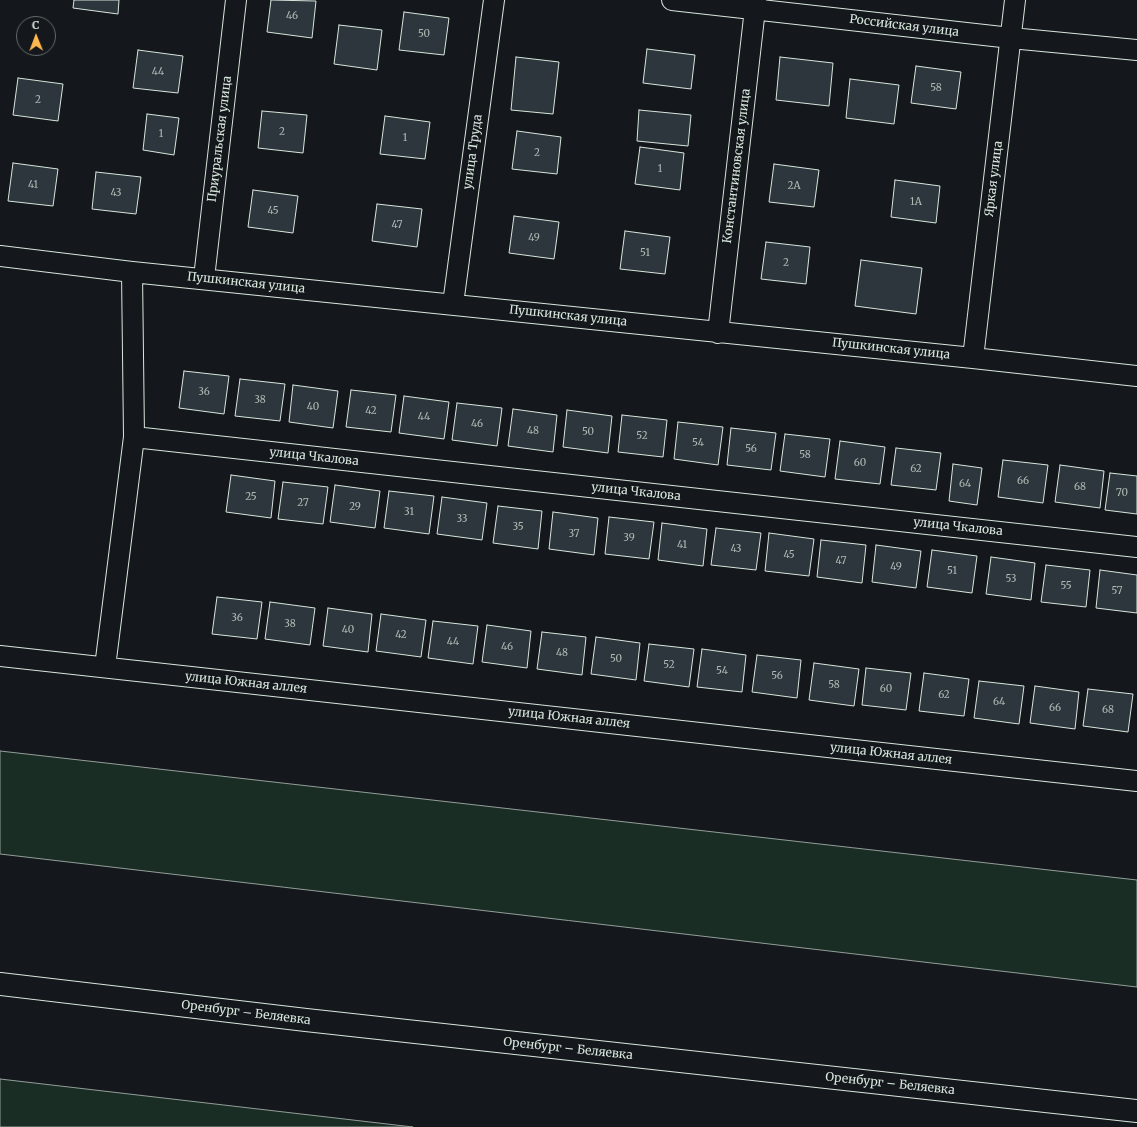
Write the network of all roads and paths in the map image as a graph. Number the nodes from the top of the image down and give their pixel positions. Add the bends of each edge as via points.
1 (236, 0) edge
2 (494, 0) edge
3 (672, 0) edge
4 (1015, 0) edge
5 (756, 4) edge
6 (1011, 38) junction
7 (1137, 50) edge
8 (0, 256) edge
9 (132, 272) junction
10 (204, 278) junction
11 (453, 304) junction
12 (718, 333) junction
13 (973, 358) junction
14 (1137, 376) edge
15 (134, 437) junction
16 (1137, 547) edge
17 (0, 656) edge
18 (105, 667) junction
19 (1137, 781) edge
20 (0, 984) edge
21 (1137, 1111) edge

1 - 10 street, Приуральская улица
2 - 11 street, улица Труда
3 - 5 street, Российская улица
4 - 6 street, Яркая улица
5 - 6 street, Российская улица
5 - 12 street, Константиновская улица
6 - 7 street, Российская улица
6 - 13 street, Яркая улица
8 - 9 street, Пушкинская улица
9 - 10 street, Пушкинская улица
9 - 15 street
10 - 11 street, Пушкинская улица
11 - 12 street, Пушкинская улица
12 - 13 street, Пушкинская улица
13 - 14 street, Пушкинская улица
15 - 16 street, улица Чкалова
15 - 18 street
17 - 18 street, улица Южная аллея
18 - 19 street, улица Южная аллея
20 - 21 main road, Оренбург – Беляевка

